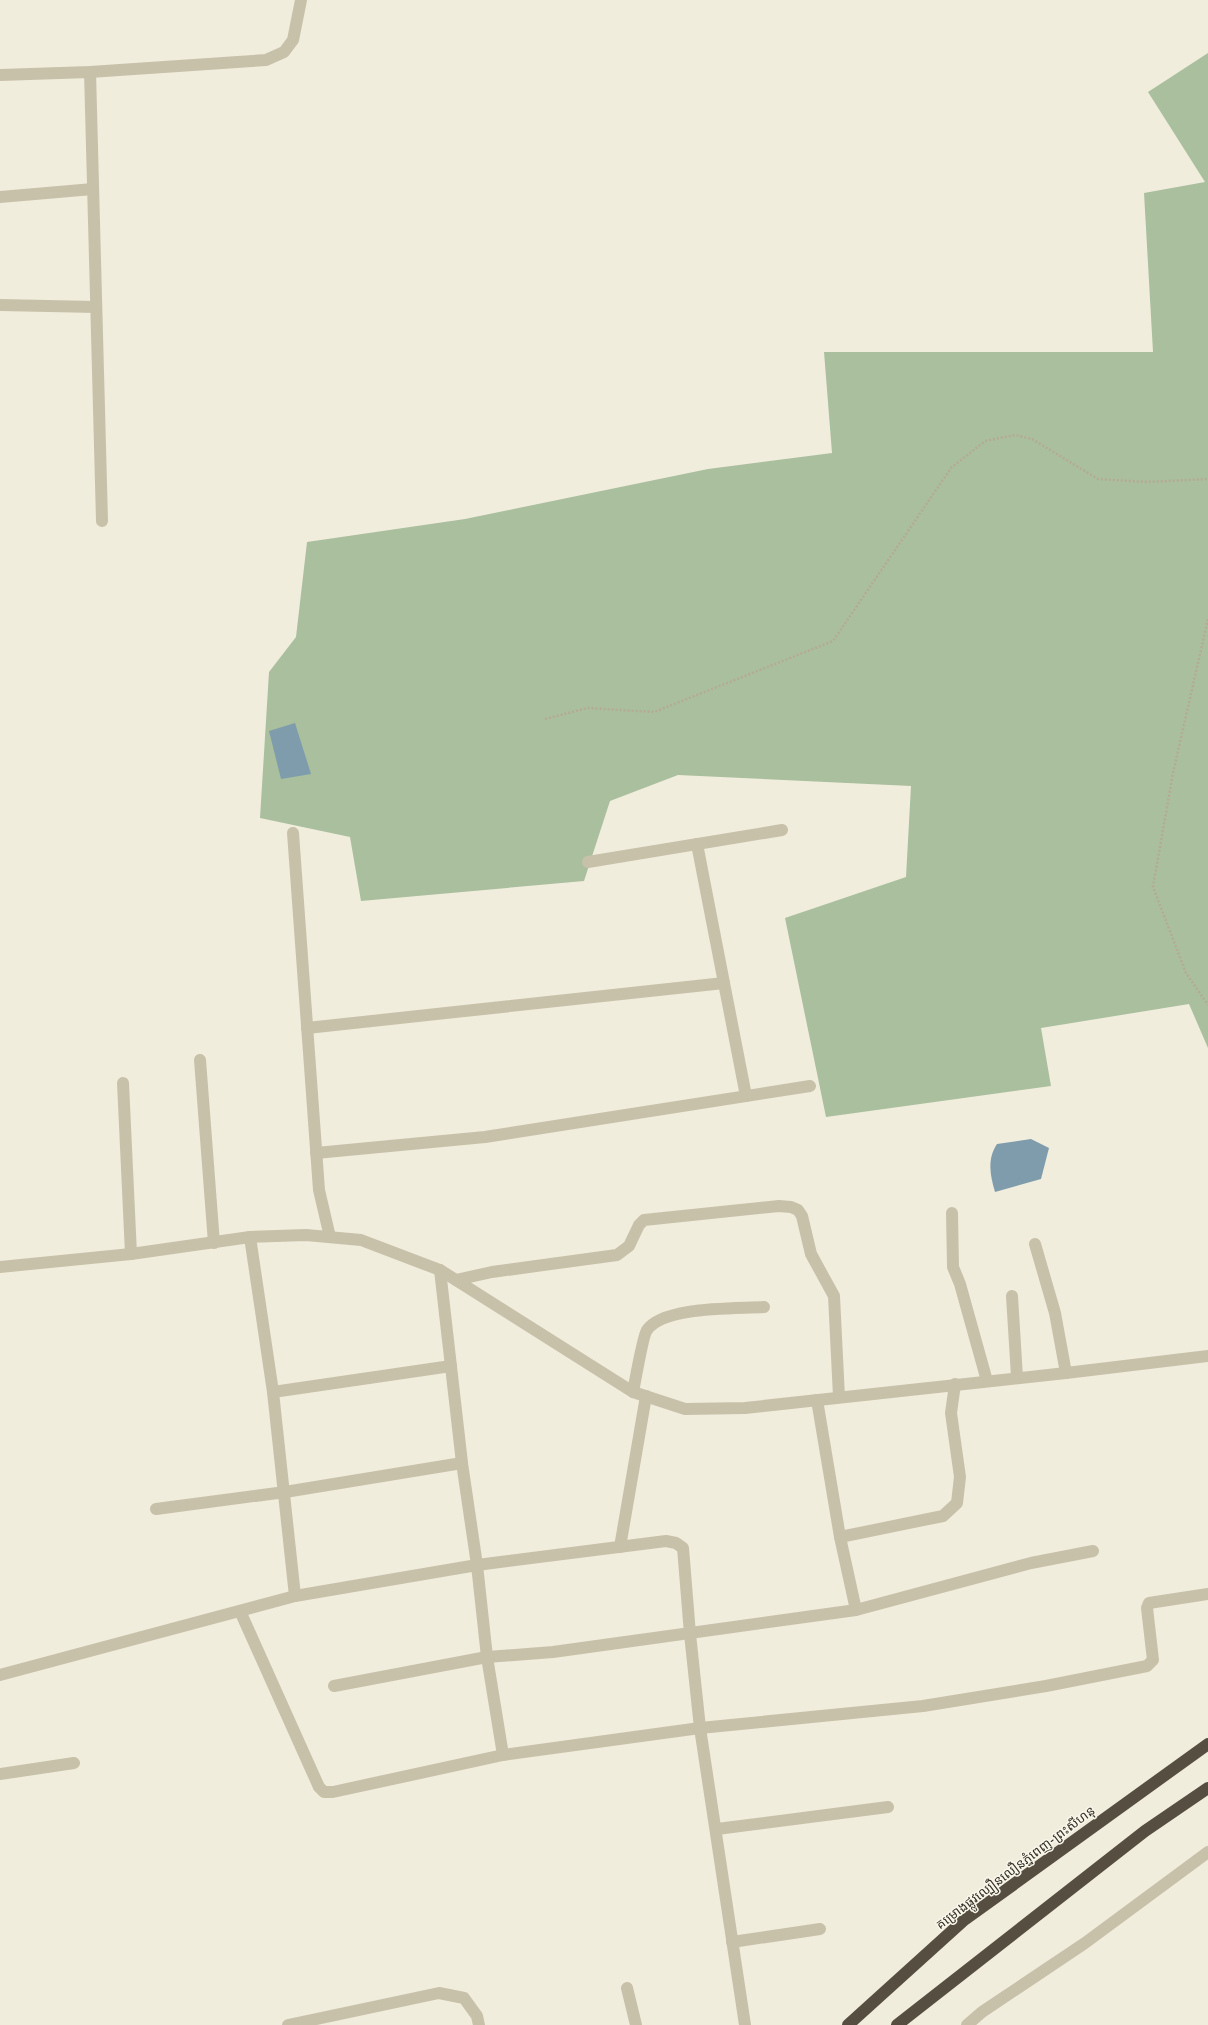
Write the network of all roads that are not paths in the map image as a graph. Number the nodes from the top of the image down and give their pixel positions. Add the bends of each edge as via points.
1 (301, 0) edge
2 (90, 72) junction
3 (0, 75) edge
4 (93, 189) junction
5 (0, 197) edge
6 (0, 305) edge
7 (96, 307) junction
8 (102, 521) dead end
9 (782, 830) dead end
10 (293, 833) dead end
11 (697, 844) junction
12 (588, 862) dead end
13 (724, 983) junction
14 (307, 1028) junction
15 (200, 1060) dead end
16 (123, 1083) dead end
17 (810, 1086) dead end
18 (746, 1096) junction
19 (316, 1152) junction
20 (952, 1213) dead end
21 (250, 1237) junction
22 (330, 1237) junction
23 (214, 1243) junction
24 (1035, 1244) dead end
25 (131, 1254) junction
26 (0, 1267) edge
27 (440, 1270) junction
28 (456, 1280) junction
29 (1012, 1296) dead end
30 (764, 1307) dead end
31 (1208, 1356) edge
32 (451, 1366) junction
33 (1066, 1373) junction
34 (1017, 1377) junction
35 (987, 1381) junction
36 (955, 1384) junction
37 (273, 1392) junction
38 (633, 1392) junction
39 (646, 1396) junction
40 (839, 1398) junction
41 (817, 1400) junction
42 (462, 1463) junction
43 (285, 1492) junction
44 (156, 1508) dead end
45 (840, 1537) junction
46 (620, 1547) junction
47 (1093, 1551) dead end
48 (477, 1565) junction
49 (1208, 1594) edge
50 (295, 1596) junction
51 (856, 1610) junction
52 (240, 1611) junction
53 (690, 1634) junction
54 (487, 1657) junction
55 (0, 1675) edge
56 (334, 1686) dead end
57 (700, 1728) junction
58 (1208, 1744) edge
59 (503, 1755) junction
60 (74, 1763) dead end
61 (0, 1774) edge
62 (1208, 1788) edge
63 (888, 1807) dead end
64 (717, 1829) junction
65 (1208, 1852) edge
66 (820, 1929) dead end
67 (732, 1942) junction
68 (627, 1988) dead end
69 (288, 2025) edge
70 (479, 2025) edge
71 (636, 2025) edge
72 (745, 2025) edge
73 (848, 2025) edge
74 (897, 2025) edge
75 (967, 2025) edge

1 - 2 street via 292,40 284,52 266,60
2 - 3 street
2 - 4 street
4 - 5 street
4 - 7 street
6 - 7 street
7 - 8 street
9 - 11 street
10 - 14 street
11 - 12 street
11 - 13 street
13 - 14 street
13 - 18 street
14 - 19 street
15 - 23 street
16 - 25 street
17 - 18 street
18 - 19 street via 485,1137
19 - 22 street via 319,1190
20 - 35 street via 953,1267
21 - 22 street
21 - 23 street
21 - 37 street
22 - 27 street via 361,1240
23 - 25 street
24 - 33 street via 1055,1313
25 - 26 street
27 - 28 street
27 - 32 street
28 - 38 street
28 - 40 street via 492,1272 617,1255 629,1246 644,1220 779,1206 791,1207 798,1210 802,1216 812,1254 834,1296
29 - 34 street
30 - 38 street via 679,1312 660,1318 646,1330
31 - 33 street
32 - 37 street
32 - 42 street
33 - 34 street
34 - 35 street
35 - 36 street
36 - 40 street
36 - 45 street via 951,1412 960,1477 957,1503 943,1516
37 - 43 street
38 - 39 street
39 - 41 street via 685,1409 744,1408
39 - 46 street
40 - 41 street
41 - 45 street
42 - 43 street
42 - 48 street
43 - 44 street
43 - 50 street
45 - 51 street
46 - 48 street
46 - 53 street via 666,1541 683,1548
47 - 51 street via 1031,1563
48 - 50 street
48 - 54 street
49 - 57 street via 1149,1603 1147,1608 1153,1660 1149,1666 923,1706
50 - 52 street
51 - 53 street
52 - 55 street
52 - 59 street via 319,1787 324,1792
53 - 54 street via 553,1652
53 - 57 street
54 - 56 street
54 - 59 street
57 - 59 street
57 - 64 street
58 - 73 highway, គម្រោងផ្លូវល្បឿនលឿនភ្នំពេញ-ព្រះសីហនុ via 963,1921
60 - 61 street
62 - 74 highway via 1145,1831
63 - 64 street
64 - 67 street
65 - 75 street via 1085,1943 982,2012
66 - 67 street
67 - 72 street
68 - 71 street
69 - 70 street via 439,1993 464,1998 477,2016

